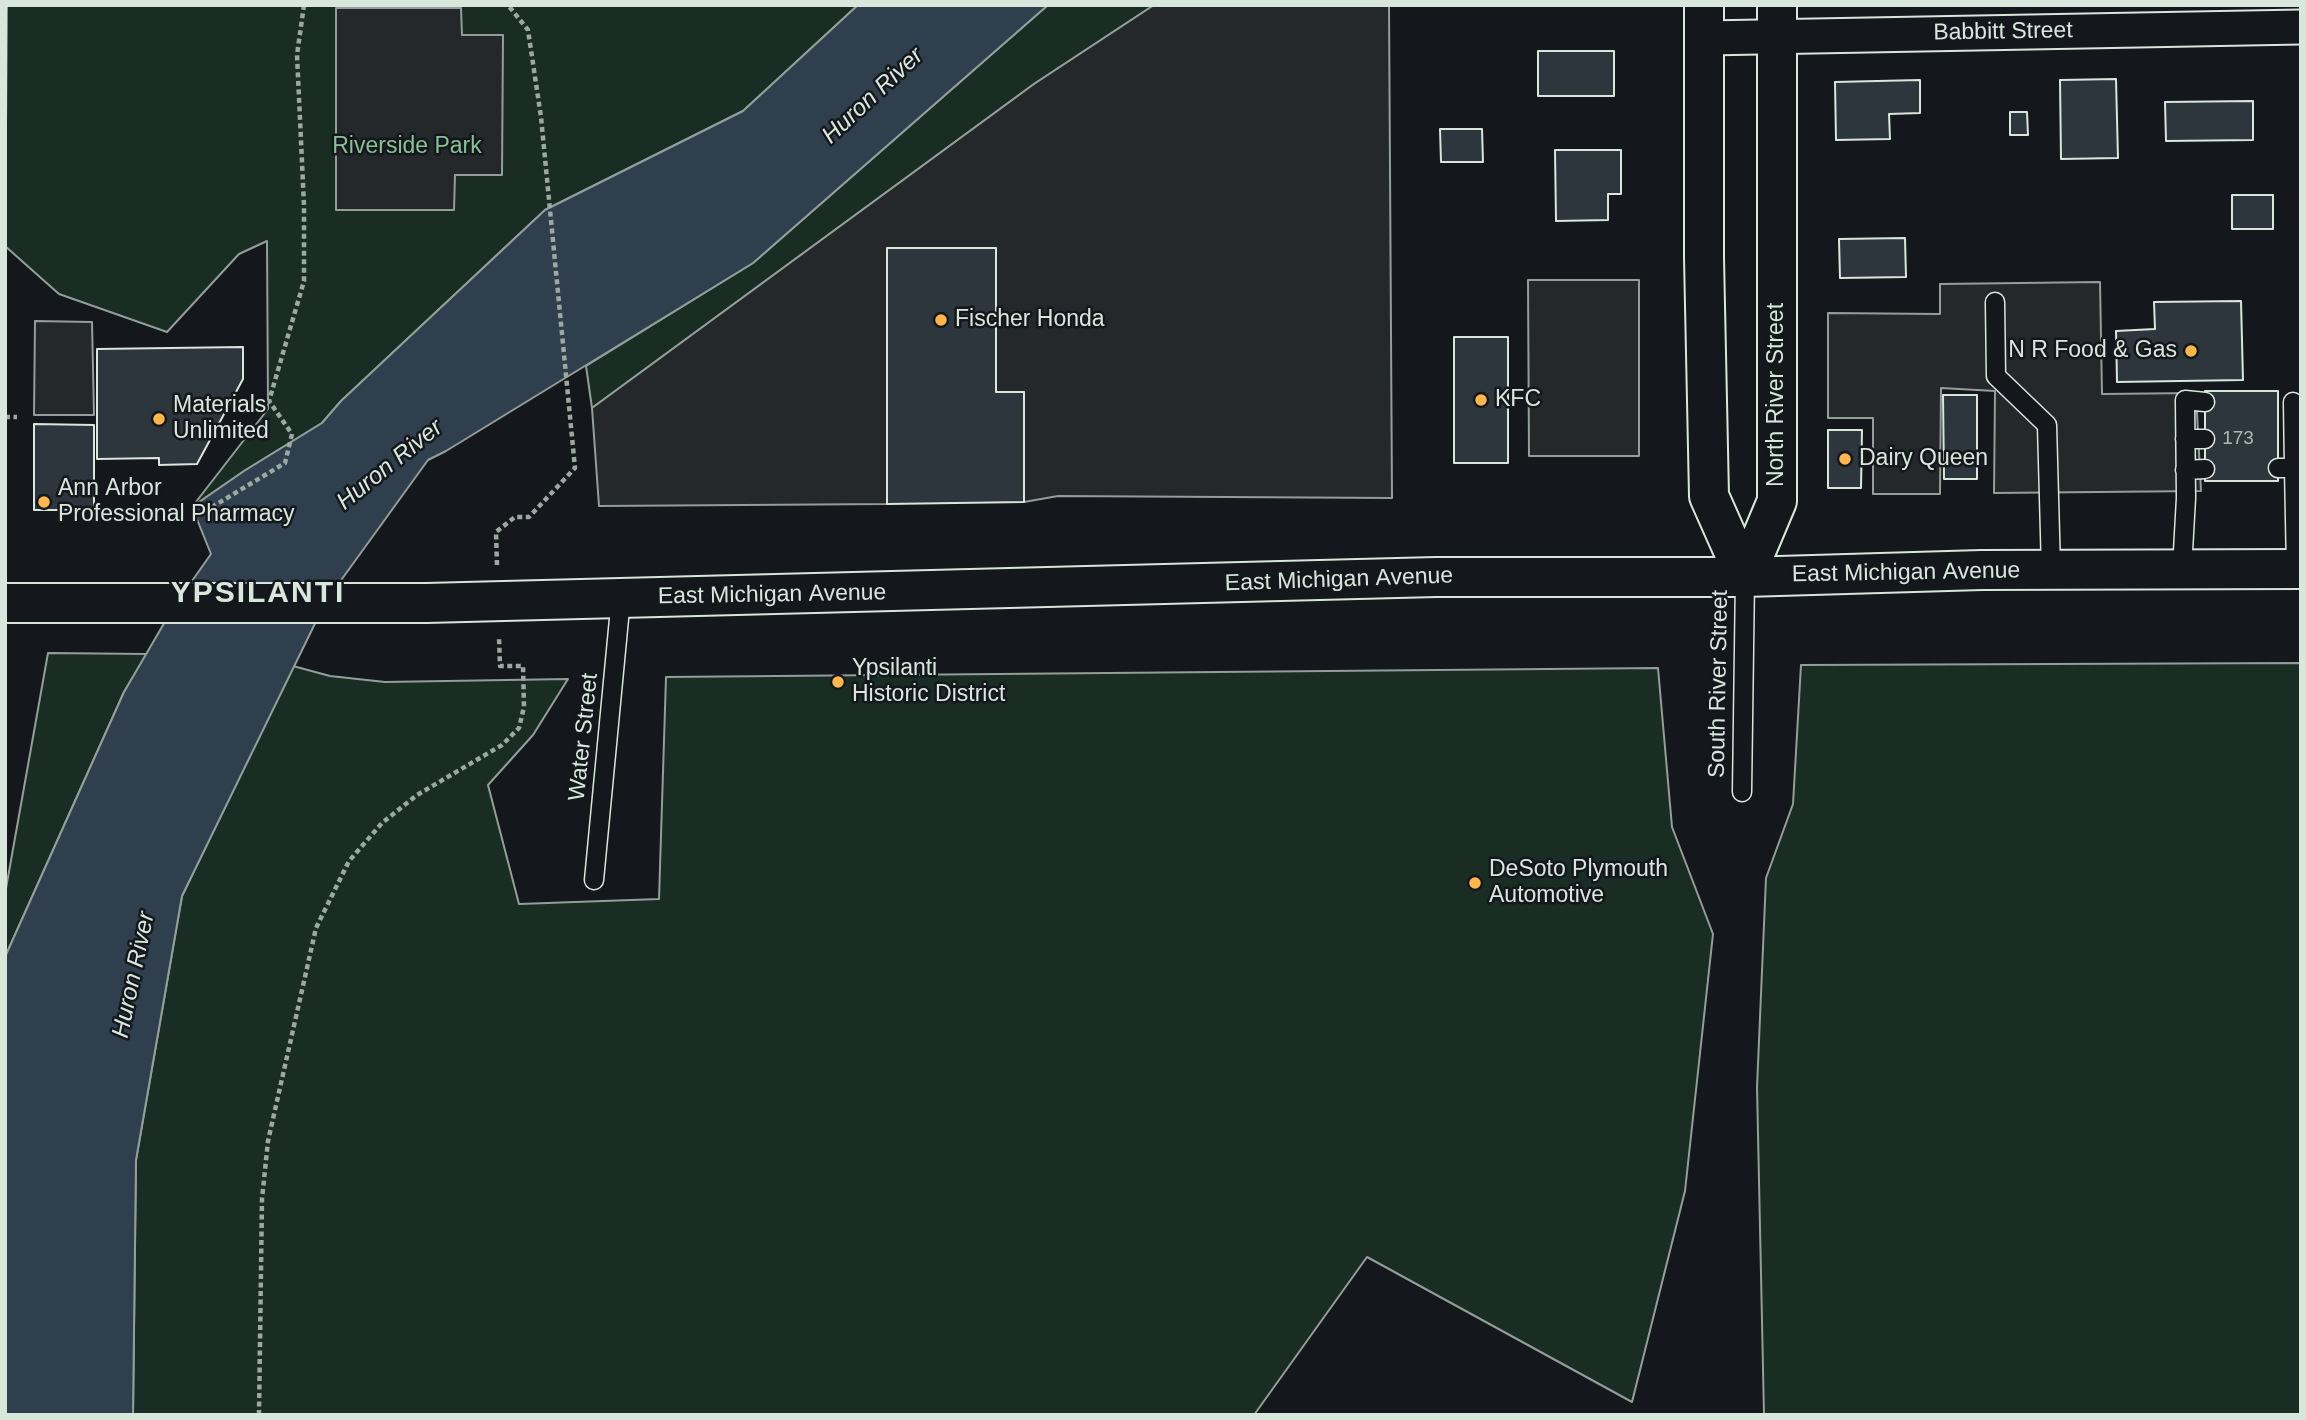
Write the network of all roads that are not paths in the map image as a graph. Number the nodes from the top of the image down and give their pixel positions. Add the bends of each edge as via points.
1 (1705, 21) edge
2 (1778, 21) edge
3 (2301, 27) edge
4 (1995, 302) dead end
5 (2205, 402) dead end
6 (2291, 402) edge
7 (2185, 439) junction
8 (2205, 439) dead end
9 (2185, 470) junction
10 (2205, 470) dead end
11 (2182, 569) junction
12 (2298, 569) edge
13 (2051, 570) junction
14 (1745, 577) junction
15 (621, 598) junction
16 (5, 603) edge
17 (1742, 792) dead end
18 (594, 880) dead end

1 - 2 street, Babbitt Street
1 - 14 main road via 1709,496
2 - 3 street, Babbitt Street
2 - 14 main road, North River Street via 1777,501
4 - 13 lane via 1996,376 2047,425
5 - 7 lane via 2185,400
6 - 12 lane via 2286,468
7 - 8 lane
7 - 9 lane
9 - 10 lane
9 - 11 lane
11 - 12 main road, East Michigan Avenue
11 - 13 main road, East Michigan Avenue
13 - 14 main road, East Michigan Avenue
14 - 15 main road, East Michigan Avenue via 1436,577
14 - 17 lane, South River Street
15 - 16 main road, East Michigan Avenue via 377,604
15 - 18 lane, Water Street

